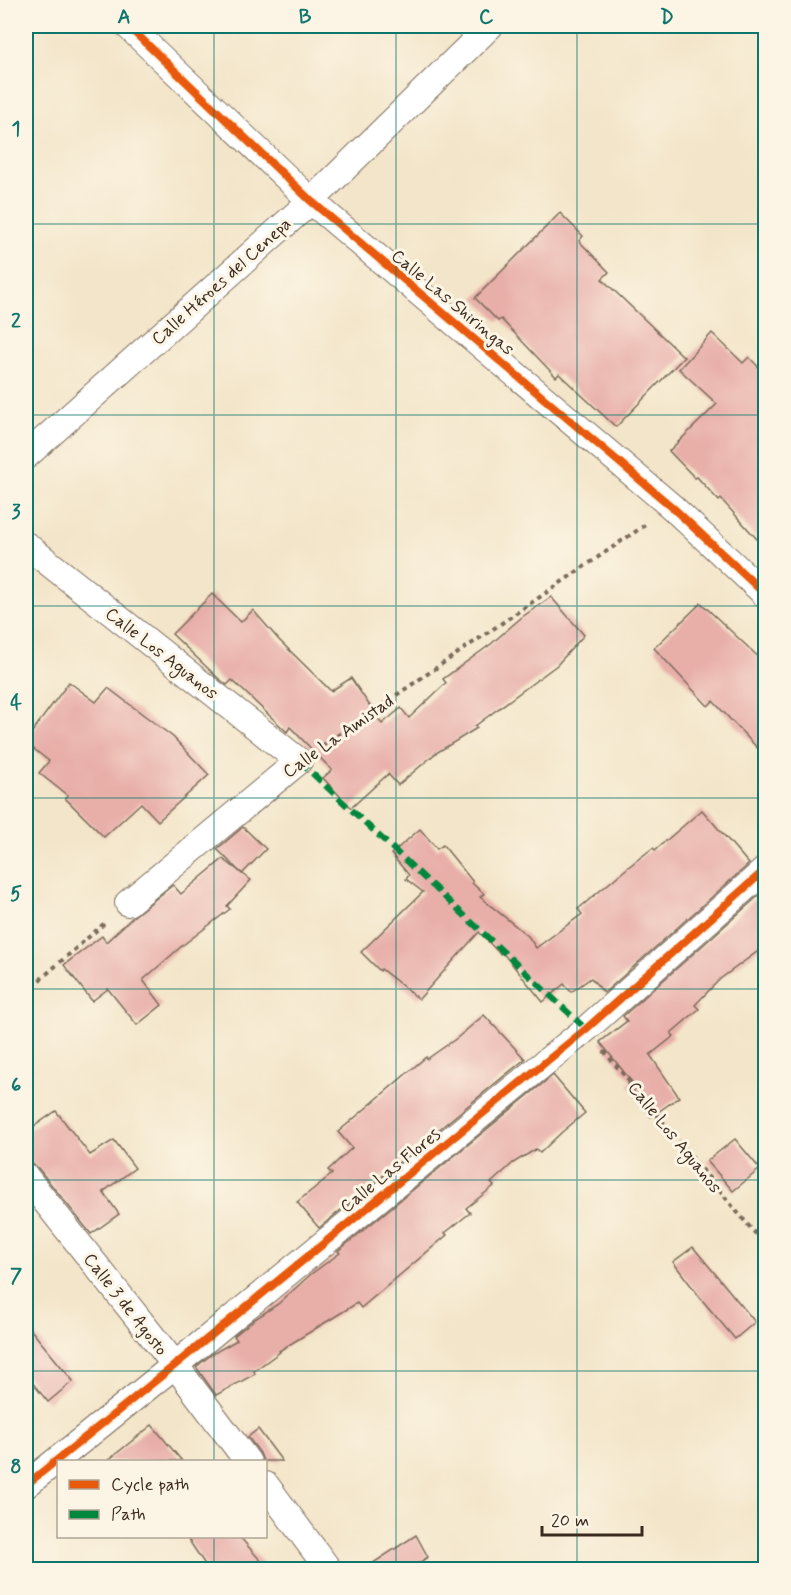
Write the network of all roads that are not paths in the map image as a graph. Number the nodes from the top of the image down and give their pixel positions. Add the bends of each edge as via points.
1 (128, 26) edge
2 (490, 26) edge
3 (310, 201) junction
4 (26, 456) edge
5 (26, 545) edge
6 (765, 595) edge
7 (299, 761) joint
8 (765, 869) edge
9 (128, 903) road end
10 (26, 1177) edge
11 (175, 1365) junction
12 (57, 1460) edge
13 (57, 1460) edge
14 (247, 1460) edge
15 (26, 1485) edge
16 (267, 1486) edge
17 (328, 1569) edge

1 - 3 street, Calle Las Shiringas
2 - 3 street, Calle Héroes del Cenepa
3 - 4 street, Calle Héroes del Cenepa
3 - 6 street, Calle Las Shiringas via 672,507
5 - 7 street, Calle Los Aguanos
7 - 9 street, Calle La Amistad
8 - 11 street, Calle Las Flores via 586,1029
10 - 11 street, Calle 3 de Agosto
11 - 12 street, Calle Las Flores
11 - 14 street, Calle 3 de Agosto
13 - 15 street, Calle Las Flores
16 - 17 street

